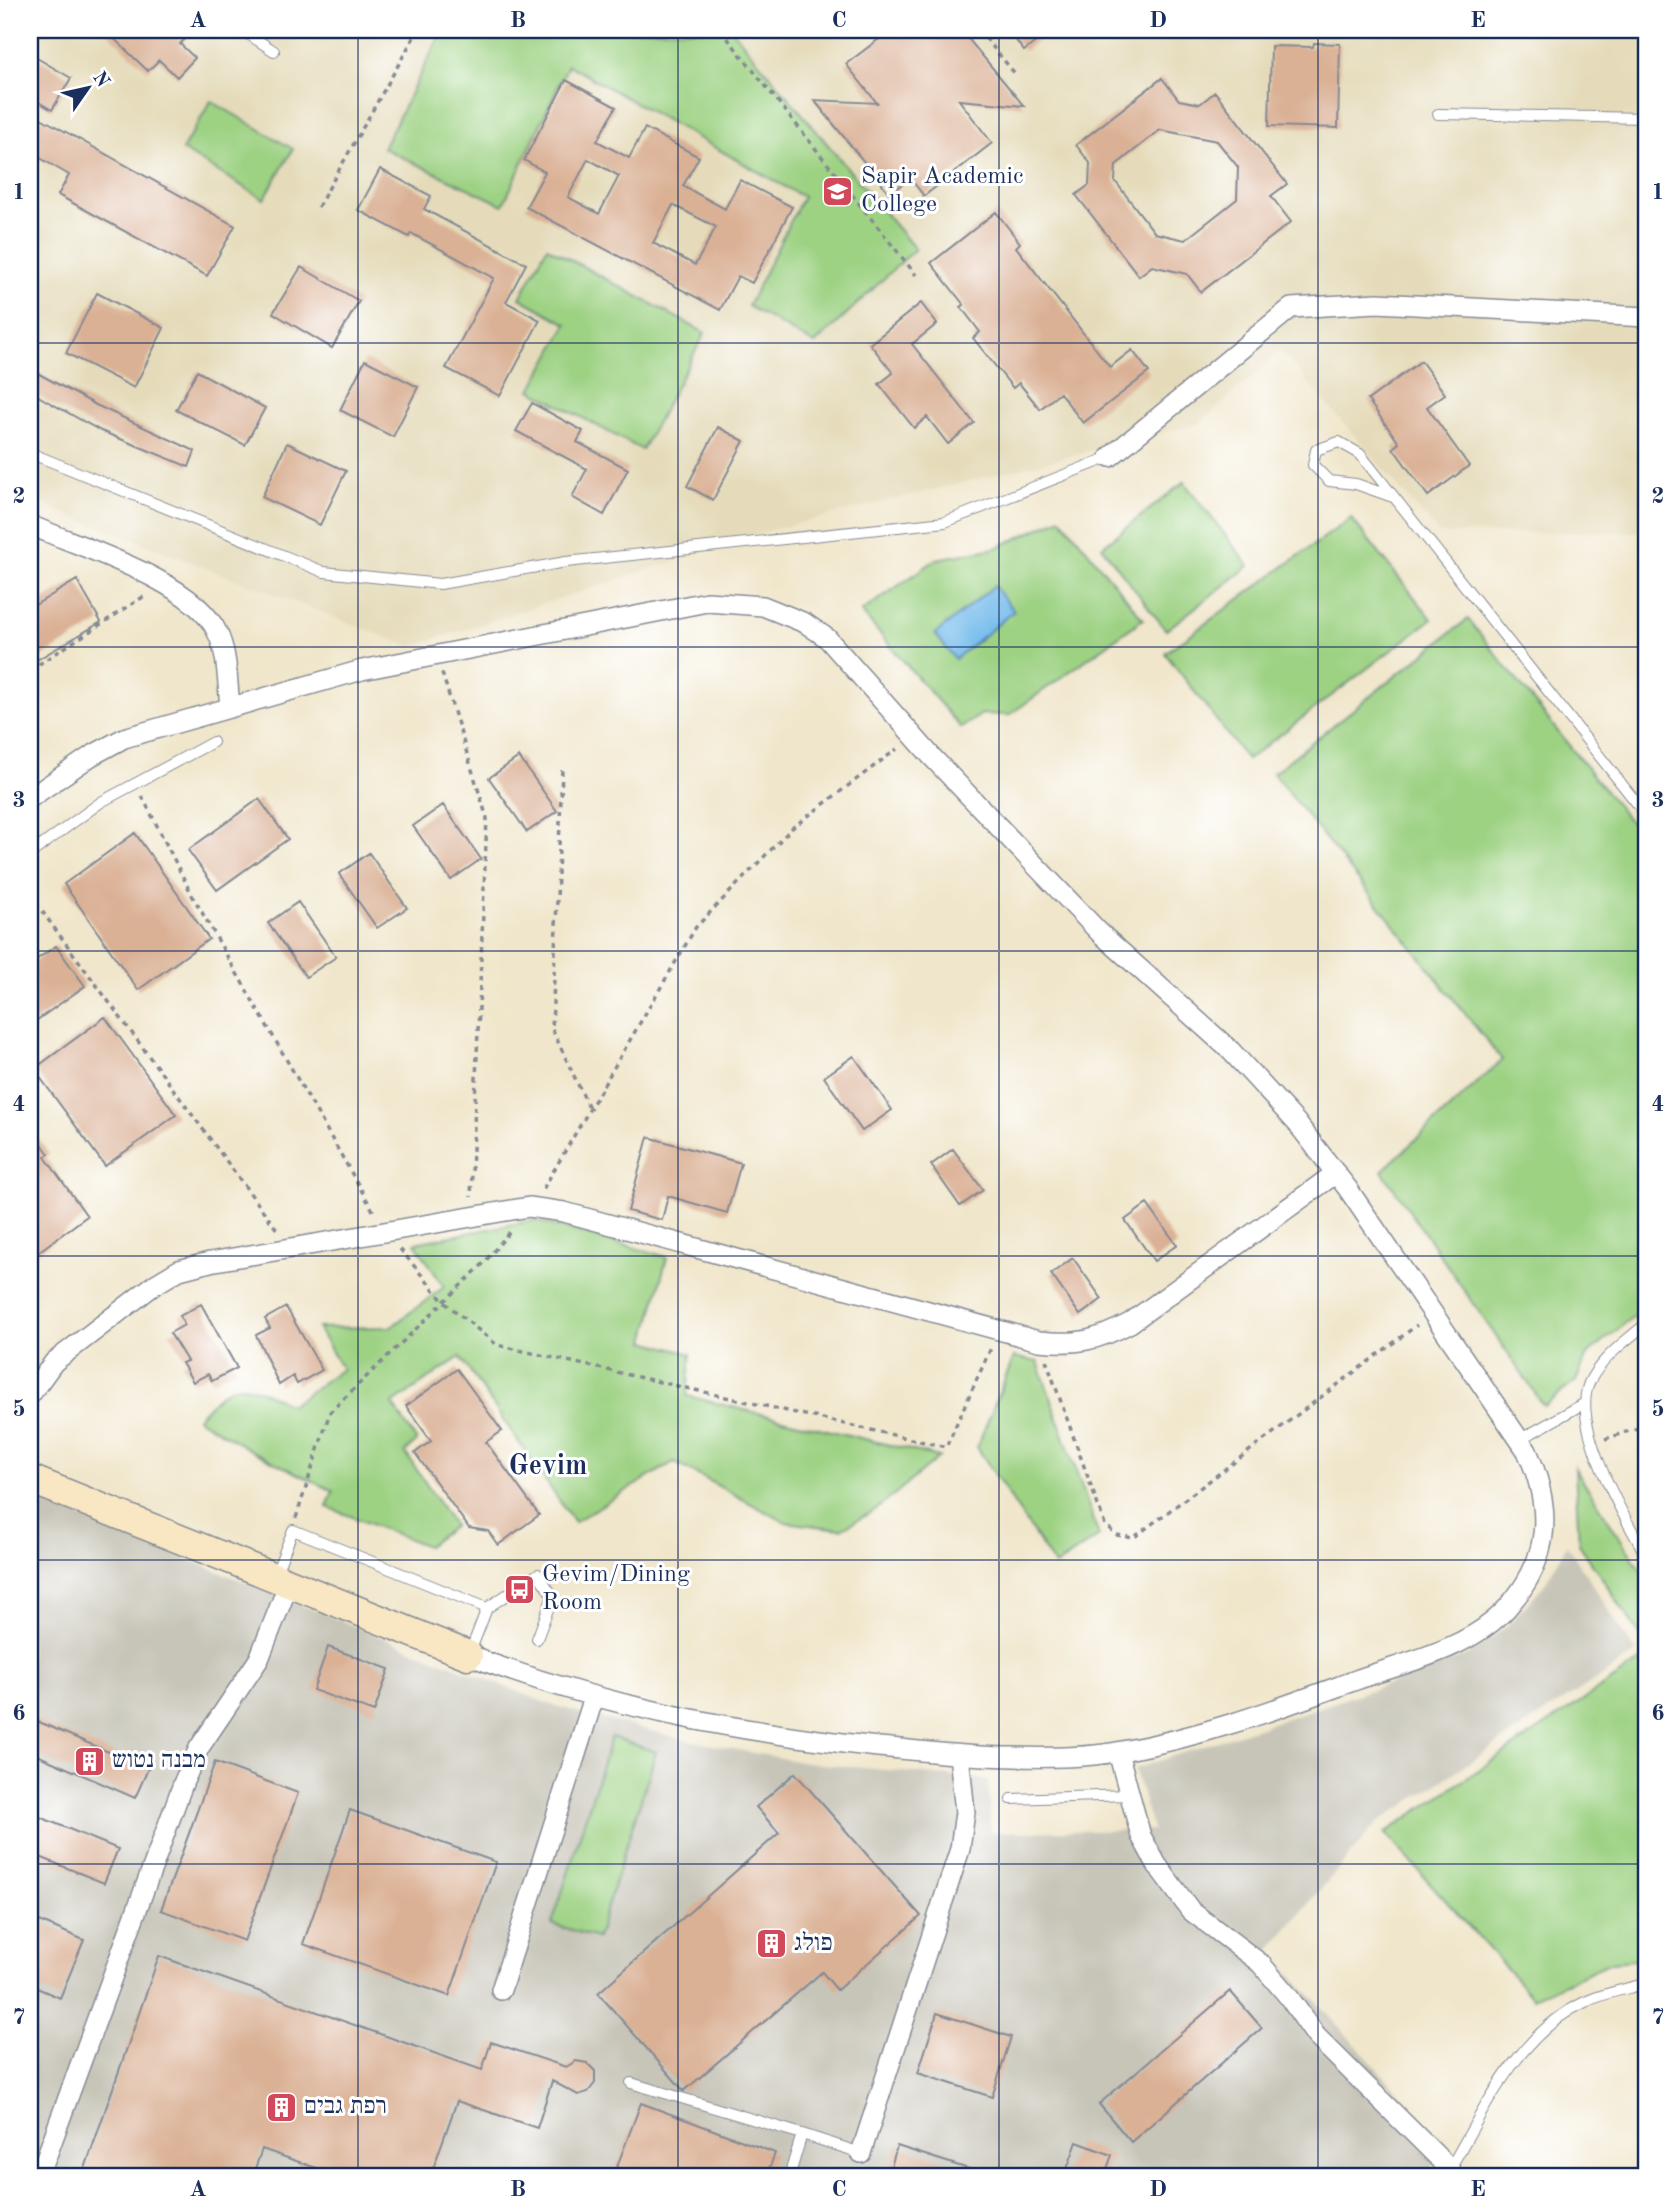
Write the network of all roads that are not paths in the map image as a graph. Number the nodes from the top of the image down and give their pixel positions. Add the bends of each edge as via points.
1 (242, 30) edge
2 (274, 51) dead end
3 (1438, 114) dead end
4 (1647, 118) edge
5 (1647, 317) edge
6 (30, 453) edge
7 (1110, 457) joint
8 (1393, 497) junction
9 (30, 525) edge
10 (230, 705) junction
11 (213, 742) dead end
12 (30, 798) edge
13 (1647, 816) edge
14 (30, 854) edge
15 (1336, 1173) junction
16 (1647, 1322) edge
17 (30, 1395) edge
18 (1585, 1403) junction
19 (1519, 1440) junction
20 (30, 1479) edge
21 (1647, 1557) edge
22 (282, 1580) junction
23 (487, 1608) junction
24 (537, 1639) dead end
25 (468, 1655) junction
26 (594, 1698) junction
27 (1118, 1752) junction
28 (959, 1755) junction
29 (1128, 1795) junction
30 (1011, 1799) dead end
31 (1647, 1983) edge
32 (501, 1990) dead end
33 (631, 2084) dead end
34 (803, 2134) junction
35 (861, 2153) joint
36 (1448, 2173) edge
37 (39, 2177) edge
38 (789, 2177) edge

1 - 2 lane
3 - 4 lane
5 - 7 street via 1377,303 1291,308
6 - 7 lane via 324,572 440,584 566,562 946,522
8 - 8 lane via 1349,445 1339,442 1316,450 1313,465 1329,481 1356,484
8 - 13 lane
9 - 10 street via 164,583 194,601 217,631
10 - 12 street via 124,738
10 - 15 street via 436,654 707,602 763,606 804,623 827,638 1099,932 1231,1051
11 - 14 lane via 101,802
15 - 17 street via 1130,1323 1100,1339 1068,1345 1039,1341 564,1212 529,1207 179,1270 54,1362
15 - 19 street
16 - 18 lane via 1603,1361 1590,1380
18 - 19 lane
18 - 21 lane via 1593,1443
19 - 27 street via 1544,1496 1545,1526 1538,1559 1525,1585 1487,1626 1444,1649 1223,1727
20 - 22 street
22 - 23 lane via 293,1530
22 - 25 street
22 - 37 street via 259,1660 199,1748 184,1781
23 - 24 lane via 538,1574 553,1596
23 - 25 lane
25 - 26 street
26 - 28 street via 749,1730
26 - 32 street
27 - 28 street via 1064,1757
27 - 29 street
28 - 35 street via 965,1812 960,1849
29 - 30 lane
29 - 36 street via 1141,1836 1191,1911 1260,1963 1316,2036
31 - 36 lane via 1585,2001 1532,2041
33 - 34 lane
34 - 35 lane
34 - 38 lane

